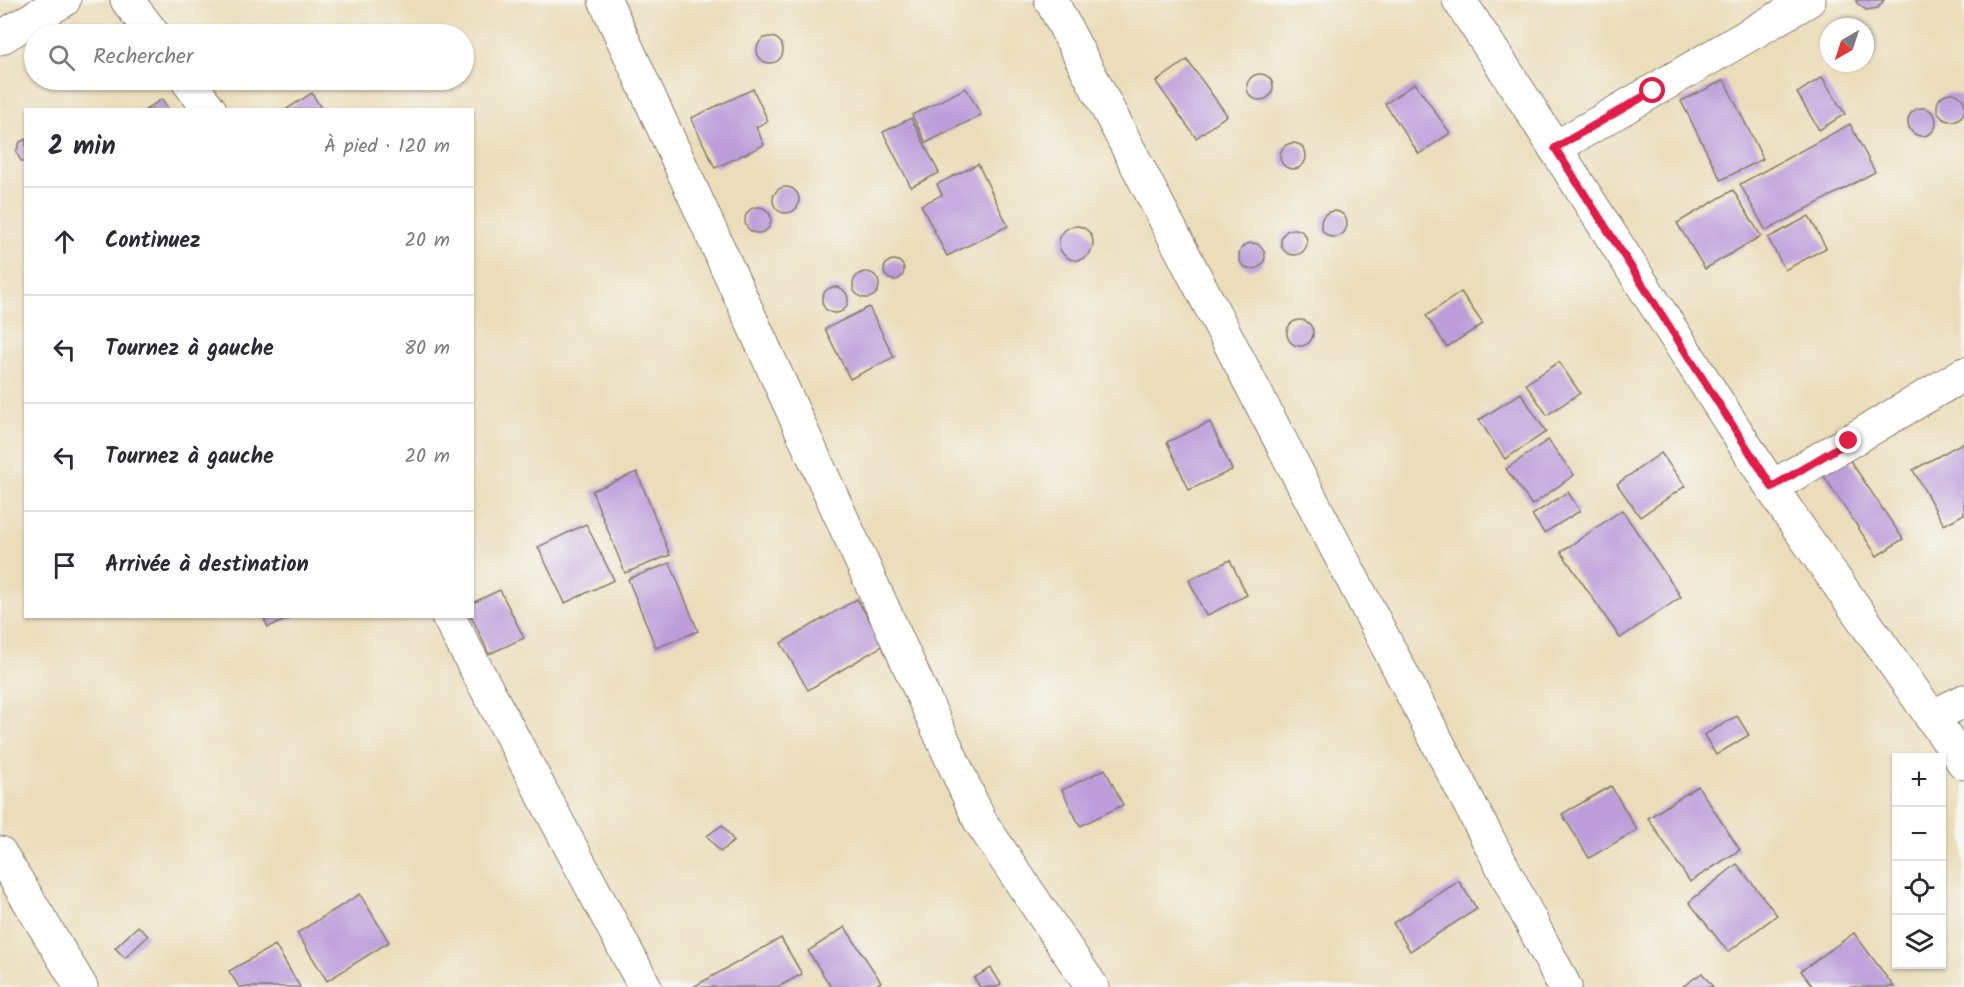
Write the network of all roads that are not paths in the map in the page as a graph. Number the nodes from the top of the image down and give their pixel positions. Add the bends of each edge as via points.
1 (64, 0) edge
2 (127, 0) edge
3 (605, 0) edge
4 (1051, 0) edge
5 (1459, 0) edge
6 (1809, 0) edge
7 (145, 24) edge
8 (0, 38) edge
9 (195, 90) edge
10 (208, 108) edge
11 (1555, 148) junction
12 (1964, 374) edge
13 (1772, 487) junction
14 (449, 618) edge
15 (1964, 701) edge
16 (1931, 717) junction
17 (1964, 763) edge
18 (0, 853) edge
19 (81, 987) edge
20 (645, 987) edge
21 (1092, 987) edge
22 (1565, 987) edge

1 - 8 street
2 - 7 street
3 - 21 street via 980,821
4 - 22 street
5 - 11 street
6 - 11 street
9 - 10 street
11 - 13 street
12 - 13 street
13 - 16 street
14 - 20 street
15 - 16 street
16 - 17 street
18 - 19 street

